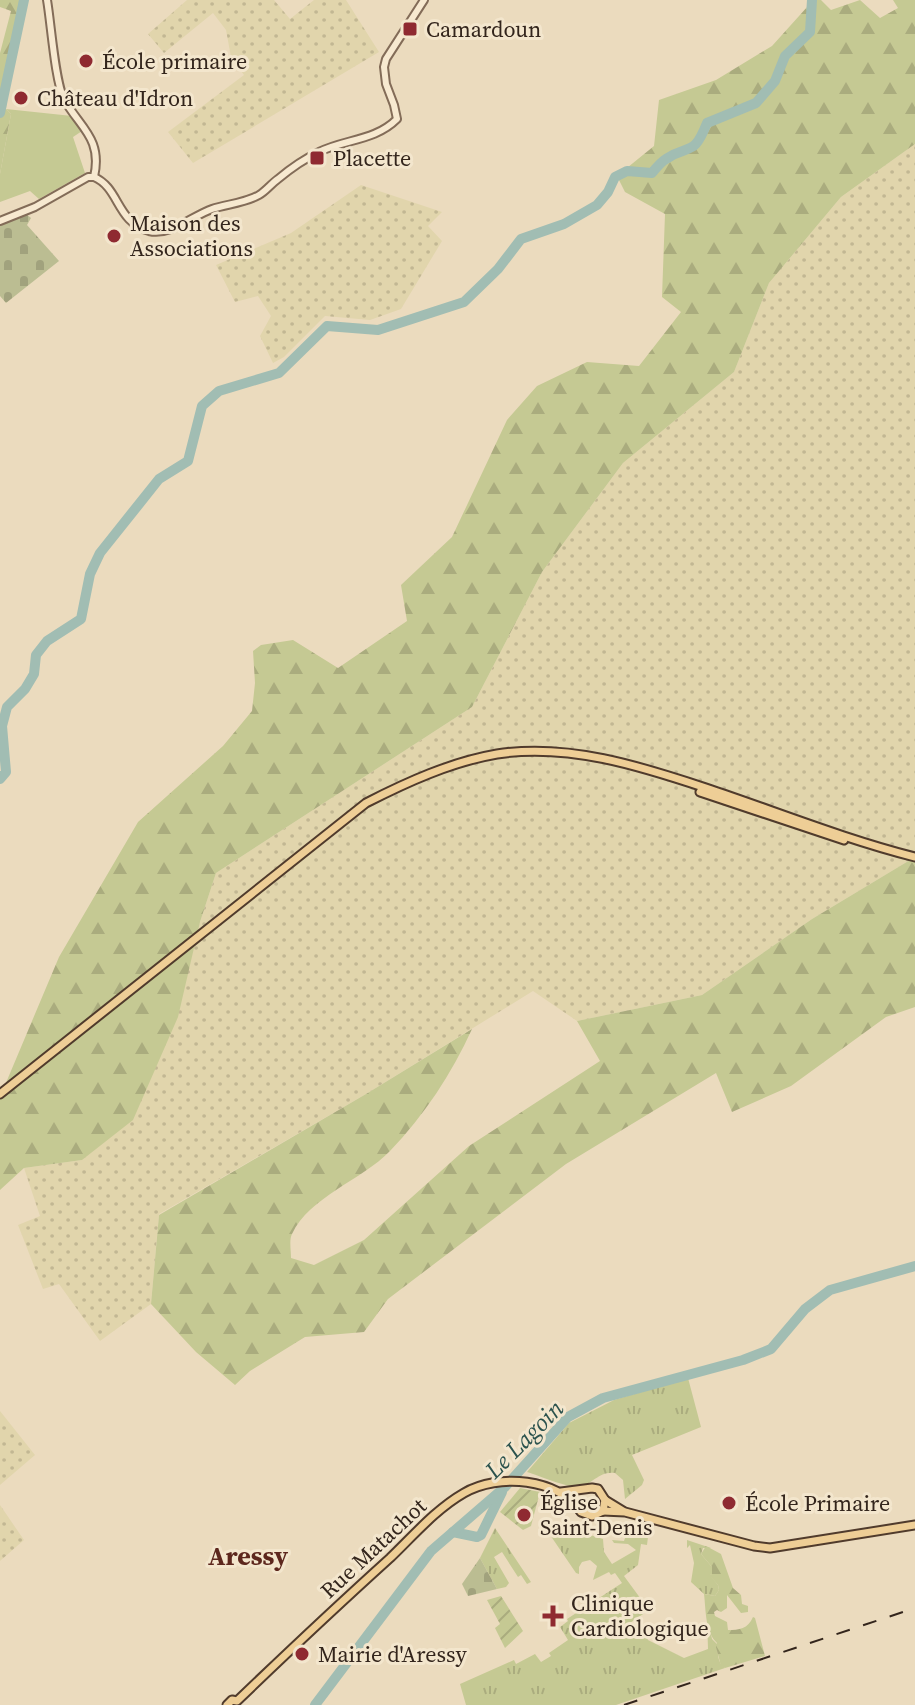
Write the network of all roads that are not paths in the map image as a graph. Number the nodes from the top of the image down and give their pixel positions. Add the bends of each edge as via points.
1 (47, 0) edge
2 (424, 0) edge
3 (94, 177) junction
4 (0, 221) edge
5 (915, 859) edge
6 (0, 1097) edge
7 (582, 1491) junction
8 (560, 1492) junction
9 (605, 1500) junction
10 (577, 1504) junction
11 (603, 1511) junction
12 (625, 1512) junction
13 (915, 1525) edge
14 (238, 1703) edge
15 (227, 1705) edge

1 - 3 street via 62,96 88,131 97,166
2 - 3 street via 386,59 386,84 397,119 386,130 317,152 255,197 159,232 127,218 107,184
3 - 4 street
5 - 6 main road via 662,774 578,754 497,754 459,763 393,789
7 - 8 main road, Rue Matachot
7 - 9 main road via 598,1489
7 - 10 main road
8 - 10 main road, Rue Matachot
8 - 14 main road, Rue Matachot via 503,1482 474,1488 444,1507
9 - 11 main road
9 - 12 main road
10 - 11 main road via 585,1516
11 - 12 main road
12 - 13 main road via 770,1548
14 - 15 main road

